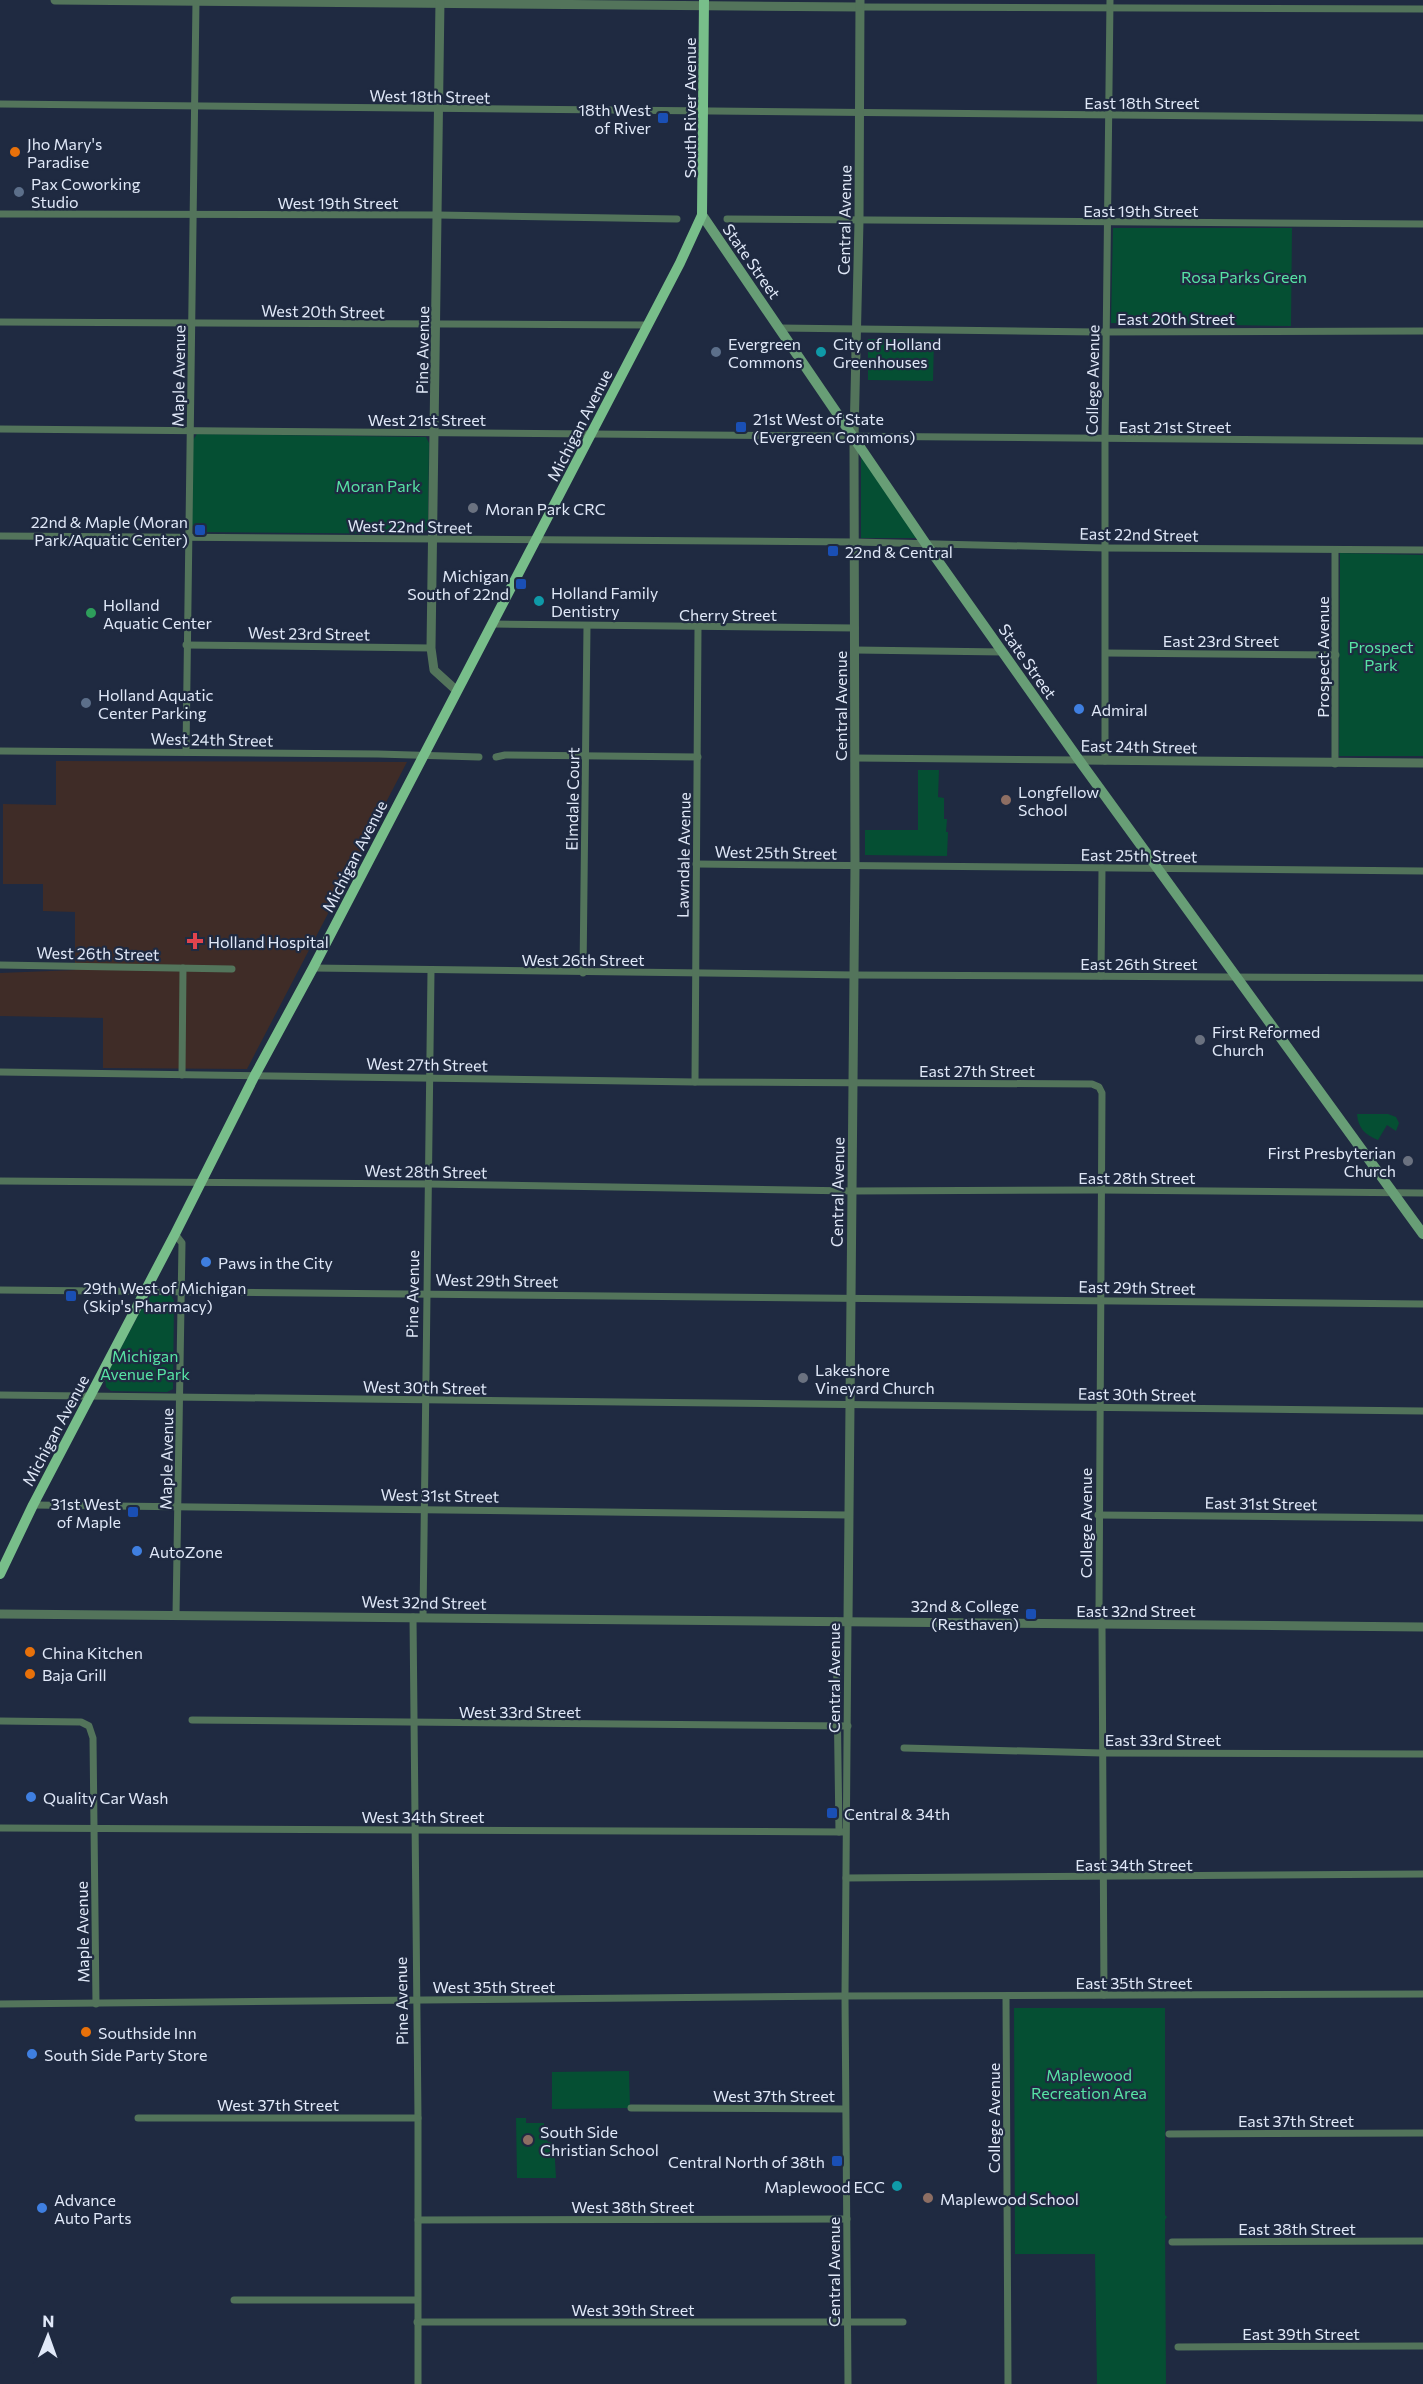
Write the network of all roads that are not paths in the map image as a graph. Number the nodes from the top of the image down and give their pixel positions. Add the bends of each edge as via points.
1 (55, 0) edge
2 (196, 1) edge
3 (440, 1) edge
4 (704, 3) edge
5 (860, 3) edge
6 (1110, 3) edge
7 (1423, 9) edge
8 (0, 104) edge
9 (194, 106) junction
10 (439, 110) junction
11 (705, 112) junction
12 (860, 114) junction
13 (1109, 115) junction
14 (1423, 118) edge
15 (0, 214) edge
16 (438, 215) junction
17 (702, 215) junction
18 (193, 216) junction
19 (677, 219) dead end
20 (727, 219) dead end
21 (859, 221) junction
22 (1107, 223) junction
23 (1423, 224) edge
24 (0, 322) edge
25 (192, 322) junction
26 (437, 326) junction
27 (646, 326) junction
28 (780, 328) junction
29 (857, 329) junction
30 (1423, 331) edge
31 (1106, 332) junction
32 (0, 429) edge
33 (190, 431) junction
34 (435, 432) junction
35 (591, 433) junction
36 (854, 437) junction
37 (1105, 439) junction
38 (1423, 441) edge
39 (0, 536) edge
40 (188, 536) junction
41 (433, 540) junction
42 (536, 542) junction
43 (856, 542) junction
44 (926, 544) junction
45 (1105, 548) junction
46 (1335, 550) junction
47 (1423, 550) edge
48 (492, 624) junction
49 (587, 626) junction
50 (698, 628) junction
51 (855, 628) junction
52 (186, 645) junction
53 (431, 648) junction
54 (855, 650) junction
55 (1003, 652) junction
56 (1106, 653) junction
57 (1336, 655) junction
58 (456, 690) junction
59 (0, 751) edge
60 (186, 752) junction
61 (423, 755) junction
62 (586, 755) junction
63 (479, 757) dead end
64 (496, 757) dead end
65 (698, 757) junction
66 (855, 758) junction
67 (1079, 760) junction
68 (1105, 760) junction
69 (1423, 763) edge
70 (1335, 764) junction
71 (696, 864) junction
72 (855, 867) junction
73 (1101, 868) junction
74 (1157, 869) junction
75 (1423, 871) edge
76 (0, 965) edge
77 (183, 968) junction
78 (313, 968) junction
79 (232, 969) dead end
80 (431, 971) junction
81 (583, 973) junction
82 (696, 973) junction
83 (854, 975) junction
84 (1101, 976) junction
85 (1236, 977) junction
86 (1423, 978) edge
87 (0, 1072) edge
88 (182, 1075) junction
89 (255, 1075) junction
90 (429, 1078) junction
91 (695, 1082) junction
92 (853, 1083) junction
93 (1100, 1087) joint
94 (0, 1181) edge
95 (200, 1183) junction
96 (428, 1184) junction
97 (1101, 1190) junction
98 (852, 1191) junction
99 (1392, 1193) junction
100 (1423, 1193) edge
101 (175, 1234) junction
102 (1423, 1234) edge
103 (0, 1290) edge
104 (144, 1291) junction
105 (181, 1291) junction
106 (427, 1293) junction
107 (850, 1297) junction
108 (1100, 1300) junction
109 (1423, 1304) edge
110 (0, 1395) edge
111 (91, 1396) junction
112 (180, 1398) junction
113 (426, 1400) junction
114 (850, 1405) junction
115 (1099, 1407) junction
116 (1423, 1411) edge
117 (33, 1504) junction
118 (178, 1506) junction
119 (424, 1509) junction
120 (848, 1515) junction
121 (1098, 1515) junction
122 (1423, 1518) edge
123 (0, 1574) edge
124 (0, 1614) edge
125 (176, 1615) junction
126 (418, 1618) junction
127 (836, 1621) junction
128 (848, 1621) junction
129 (1102, 1625) junction
130 (1423, 1627) edge
131 (192, 1720) dead end
132 (0, 1721) edge
133 (414, 1724) junction
134 (837, 1726) junction
135 (848, 1726) junction
136 (904, 1748) dead end
137 (1102, 1753) junction
138 (1423, 1754) edge
139 (0, 1828) edge
140 (94, 1829) junction
141 (414, 1830) junction
142 (842, 1832) junction
143 (1423, 1875) edge
144 (846, 1878) junction
145 (1103, 1878) junction
146 (1423, 1994) edge
147 (1104, 1995) junction
148 (845, 1996) junction
149 (1006, 1996) junction
150 (416, 2000) junction
151 (0, 2004) edge
152 (96, 2004) junction
153 (631, 2108) dead end
154 (845, 2109) junction
155 (138, 2118) dead end
156 (418, 2118) junction
157 (1423, 2133) edge
158 (1169, 2134) dead end
159 (847, 2219) junction
160 (418, 2220) junction
161 (1423, 2241) edge
162 (1172, 2242) dead end
163 (234, 2300) dead end
164 (417, 2300) junction
165 (417, 2322) junction
166 (848, 2322) junction
167 (903, 2322) dead end
168 (1423, 2346) edge
169 (1178, 2347) dead end
170 (418, 2384) edge
171 (848, 2384) edge
172 (1008, 2384) edge

1 - 2 street
2 - 3 street
2 - 9 street, Maple Avenue
3 - 4 street
3 - 10 street, Pine Avenue
4 - 5 street
4 - 11 main road, South River Avenue
5 - 6 street
5 - 12 street, Central Avenue
6 - 7 street
6 - 13 street, College Avenue
8 - 9 street, West 18th Street
9 - 10 street, West 18th Street
9 - 18 street, Maple Avenue
10 - 11 street, West 18th Street
10 - 16 street, Pine Avenue
11 - 12 street, West 18th Street
11 - 17 main road, South River Avenue
12 - 13 street, East 18th Street
12 - 21 street, Central Avenue
13 - 14 street, East 18th Street
13 - 22 street, College Avenue
15 - 18 street, West 19th Street
16 - 18 street, West 19th Street
16 - 19 street, West 19th Street
16 - 26 street, Pine Avenue
17 - 27 main road, Michigan Avenue
17 - 28 main road, State Street
18 - 25 street, Maple Avenue
20 - 21 street
21 - 22 street, East 19th Street
21 - 29 street, Central Avenue
22 - 23 street, East 19th Street
22 - 31 street, College Avenue
24 - 25 street, West 20th Street
25 - 26 street, West 20th Street
25 - 33 street, Maple Avenue
26 - 27 street, West 20th Street
26 - 34 street, Pine Avenue
27 - 35 main road, Michigan Avenue
28 - 29 street
28 - 36 main road, State Street
29 - 31 street, East 20th Street
29 - 36 street, Central Avenue
30 - 31 street, East 20th Street
31 - 37 street, College Avenue
32 - 33 street, West 21st Street
33 - 34 street, West 21st Street
33 - 40 street, Maple Avenue
34 - 35 street, West 21st Street
34 - 41 street, Pine Avenue
35 - 36 street, West 21st Street
35 - 42 main road, Michigan Avenue
36 - 37 street, East 21st Street
36 - 43 street, Central Avenue
36 - 44 main road, State Street
37 - 38 street, East 21st Street
37 - 45 street, College Avenue
39 - 40 street, West 22nd Street
40 - 41 street, West 22nd Street
40 - 52 street, Maple Avenue
41 - 42 street, West 22nd Street
41 - 53 street, Pine Avenue
42 - 43 street, West 22nd Street
42 - 48 main road, Michigan Avenue
43 - 44 street, East 22nd Street
43 - 51 street, Central Avenue
44 - 45 street, East 22nd Street
44 - 55 main road, State Street
45 - 46 street, East 22nd Street
45 - 56 street, College Avenue
46 - 47 street, East 22nd Street
46 - 57 street, Prospect Avenue
48 - 49 street, Cherry Street
48 - 58 main road, Michigan Avenue
49 - 50 street, Cherry Street
49 - 62 street, Elmdale Court
50 - 51 street, Cherry Street
50 - 65 street, Lawndale Avenue
51 - 54 street, Central Avenue
52 - 53 street, West 23rd Street
52 - 60 street, Maple Avenue
53 - 58 street, Pine Avenue via 434,670
54 - 55 street
54 - 66 street, Central Avenue
55 - 67 main road, State Street
56 - 57 street, East 23rd Street
56 - 68 street, College Avenue
57 - 70 street, Prospect Avenue
58 - 61 main road, Michigan Avenue
59 - 60 street, West 24th Street
60 - 61 street, West 24th Street
61 - 63 street, West 24th Street
61 - 78 main road, Michigan Avenue
62 - 64 street
62 - 65 street
62 - 81 street, Elmdale Court
65 - 71 street, Lawndale Avenue
66 - 67 street, East 24th Street
66 - 72 street, Central Avenue
67 - 68 street, East 24th Street
67 - 74 main road, State Street
68 - 70 street, East 24th Street
69 - 70 street, East 24th Street
71 - 72 street, West 25th Street
71 - 82 street, Lawndale Avenue
72 - 73 street, East 25th Street
72 - 83 street, Central Avenue
73 - 74 street, East 25th Street
73 - 84 street
74 - 75 street, East 25th Street
74 - 85 main road, State Street
76 - 77 street, West 26th Street
77 - 79 street, West 26th Street
77 - 88 street
78 - 80 street, West 26th Street
78 - 89 main road, Michigan Avenue
80 - 81 street, West 26th Street
80 - 90 street, Pine Avenue
81 - 82 street, West 26th Street
82 - 83 street, West 26th Street
82 - 91 street, Lawndale Avenue
83 - 84 street, East 26th Street
83 - 92 street, Central Avenue
84 - 85 street, East 26th Street
85 - 86 street, East 26th Street
85 - 99 main road, State Street
87 - 88 street, West 27th Street
88 - 89 street, West 27th Street
89 - 90 street, West 27th Street
89 - 95 main road, Michigan Avenue
90 - 91 street, West 27th Street
90 - 96 street, Pine Avenue
91 - 92 street, West 27th Street
92 - 93 street, East 27th Street
92 - 98 street, Central Avenue
93 - 97 street, College Avenue
94 - 95 street, West 28th Street
95 - 96 street, West 28th Street
95 - 101 main road, Michigan Avenue
96 - 98 street, West 28th Street
96 - 106 street, Pine Avenue
97 - 98 street, East 28th Street
97 - 99 street, East 28th Street
97 - 108 street, College Avenue
98 - 107 street, Central Avenue
99 - 100 street, East 28th Street
99 - 102 main road, State Street
101 - 104 main road, Michigan Avenue
101 - 105 street, Maple Avenue via 182,1243
103 - 104 street, West 29th Street
104 - 105 street, West 29th Street
104 - 111 main road, Michigan Avenue
105 - 106 street, West 29th Street
105 - 112 street, Maple Avenue
106 - 107 street, West 29th Street
106 - 113 street, Pine Avenue
107 - 108 street, East 29th Street
107 - 114 street, Central Avenue
108 - 109 street, East 29th Street
108 - 115 street, College Avenue
110 - 111 street, West 30th Street
111 - 112 street, West 30th Street
111 - 117 main road, Michigan Avenue
112 - 113 street, West 30th Street
112 - 118 street, Maple Avenue
113 - 114 street, West 30th Street
113 - 119 street, Pine Avenue
114 - 115 street, East 30th Street
114 - 120 street, Central Avenue
115 - 116 street, East 30th Street
115 - 121 street, College Avenue
117 - 118 street, West 31st Street
117 - 123 main road, Michigan Avenue
118 - 119 street, West 31st Street
118 - 125 street, Maple Avenue
119 - 120 street, West 31st Street
119 - 126 street, Pine Avenue
120 - 128 street, Central Avenue
121 - 122 street, East 31st Street
121 - 129 street, College Avenue
124 - 125 street, West 32nd Street
125 - 126 street, West 32nd Street
126 - 127 street, West 32nd Street
126 - 133 street, Pine Avenue
127 - 128 street, West 32nd Street
127 - 134 street, Central Avenue
128 - 129 street, East 32nd Street
128 - 135 street, Central Avenue
129 - 130 street, East 32nd Street
129 - 137 street, College Avenue
131 - 133 street, West 33rd Street
132 - 140 street, Maple Avenue via 81,1722 89,1726 93,1738
133 - 134 street, West 33rd Street
133 - 141 street, Pine Avenue
134 - 135 street, West 33rd Street
134 - 142 street, Central Avenue
135 - 142 street, Central Avenue
136 - 137 street, East 33rd Street
137 - 138 street, East 33rd Street
137 - 145 street, College Avenue
139 - 140 street, West 34th Street
140 - 141 street, West 34th Street
140 - 152 street, Maple Avenue
141 - 142 street, West 34th Street
141 - 150 street, Pine Avenue
142 - 144 street, Central Avenue
143 - 145 street, East 34th Street
144 - 145 street, East 34th Street
144 - 148 street, Central Avenue
145 - 147 street, College Avenue
146 - 147 street, East 35th Street
147 - 149 street, East 35th Street
148 - 149 street, East 35th Street
148 - 150 street, West 35th Street
148 - 154 street, Central Avenue
149 - 172 street, College Avenue
150 - 152 street, West 35th Street
150 - 156 street, Pine Avenue
151 - 152 street, West 35th Street
153 - 154 street, West 37th Street
154 - 159 street, Central Avenue
155 - 156 street, West 37th Street
156 - 160 street, Pine Avenue
157 - 158 street, East 37th Street
159 - 160 street, West 38th Street
159 - 166 street, Central Avenue
160 - 164 street, Pine Avenue
161 - 162 street, East 38th Street
163 - 164 street
164 - 165 street, Pine Avenue
165 - 166 street, West 39th Street
165 - 170 street, Pine Avenue
166 - 167 street
166 - 171 street, Central Avenue
168 - 169 street, East 39th Street

